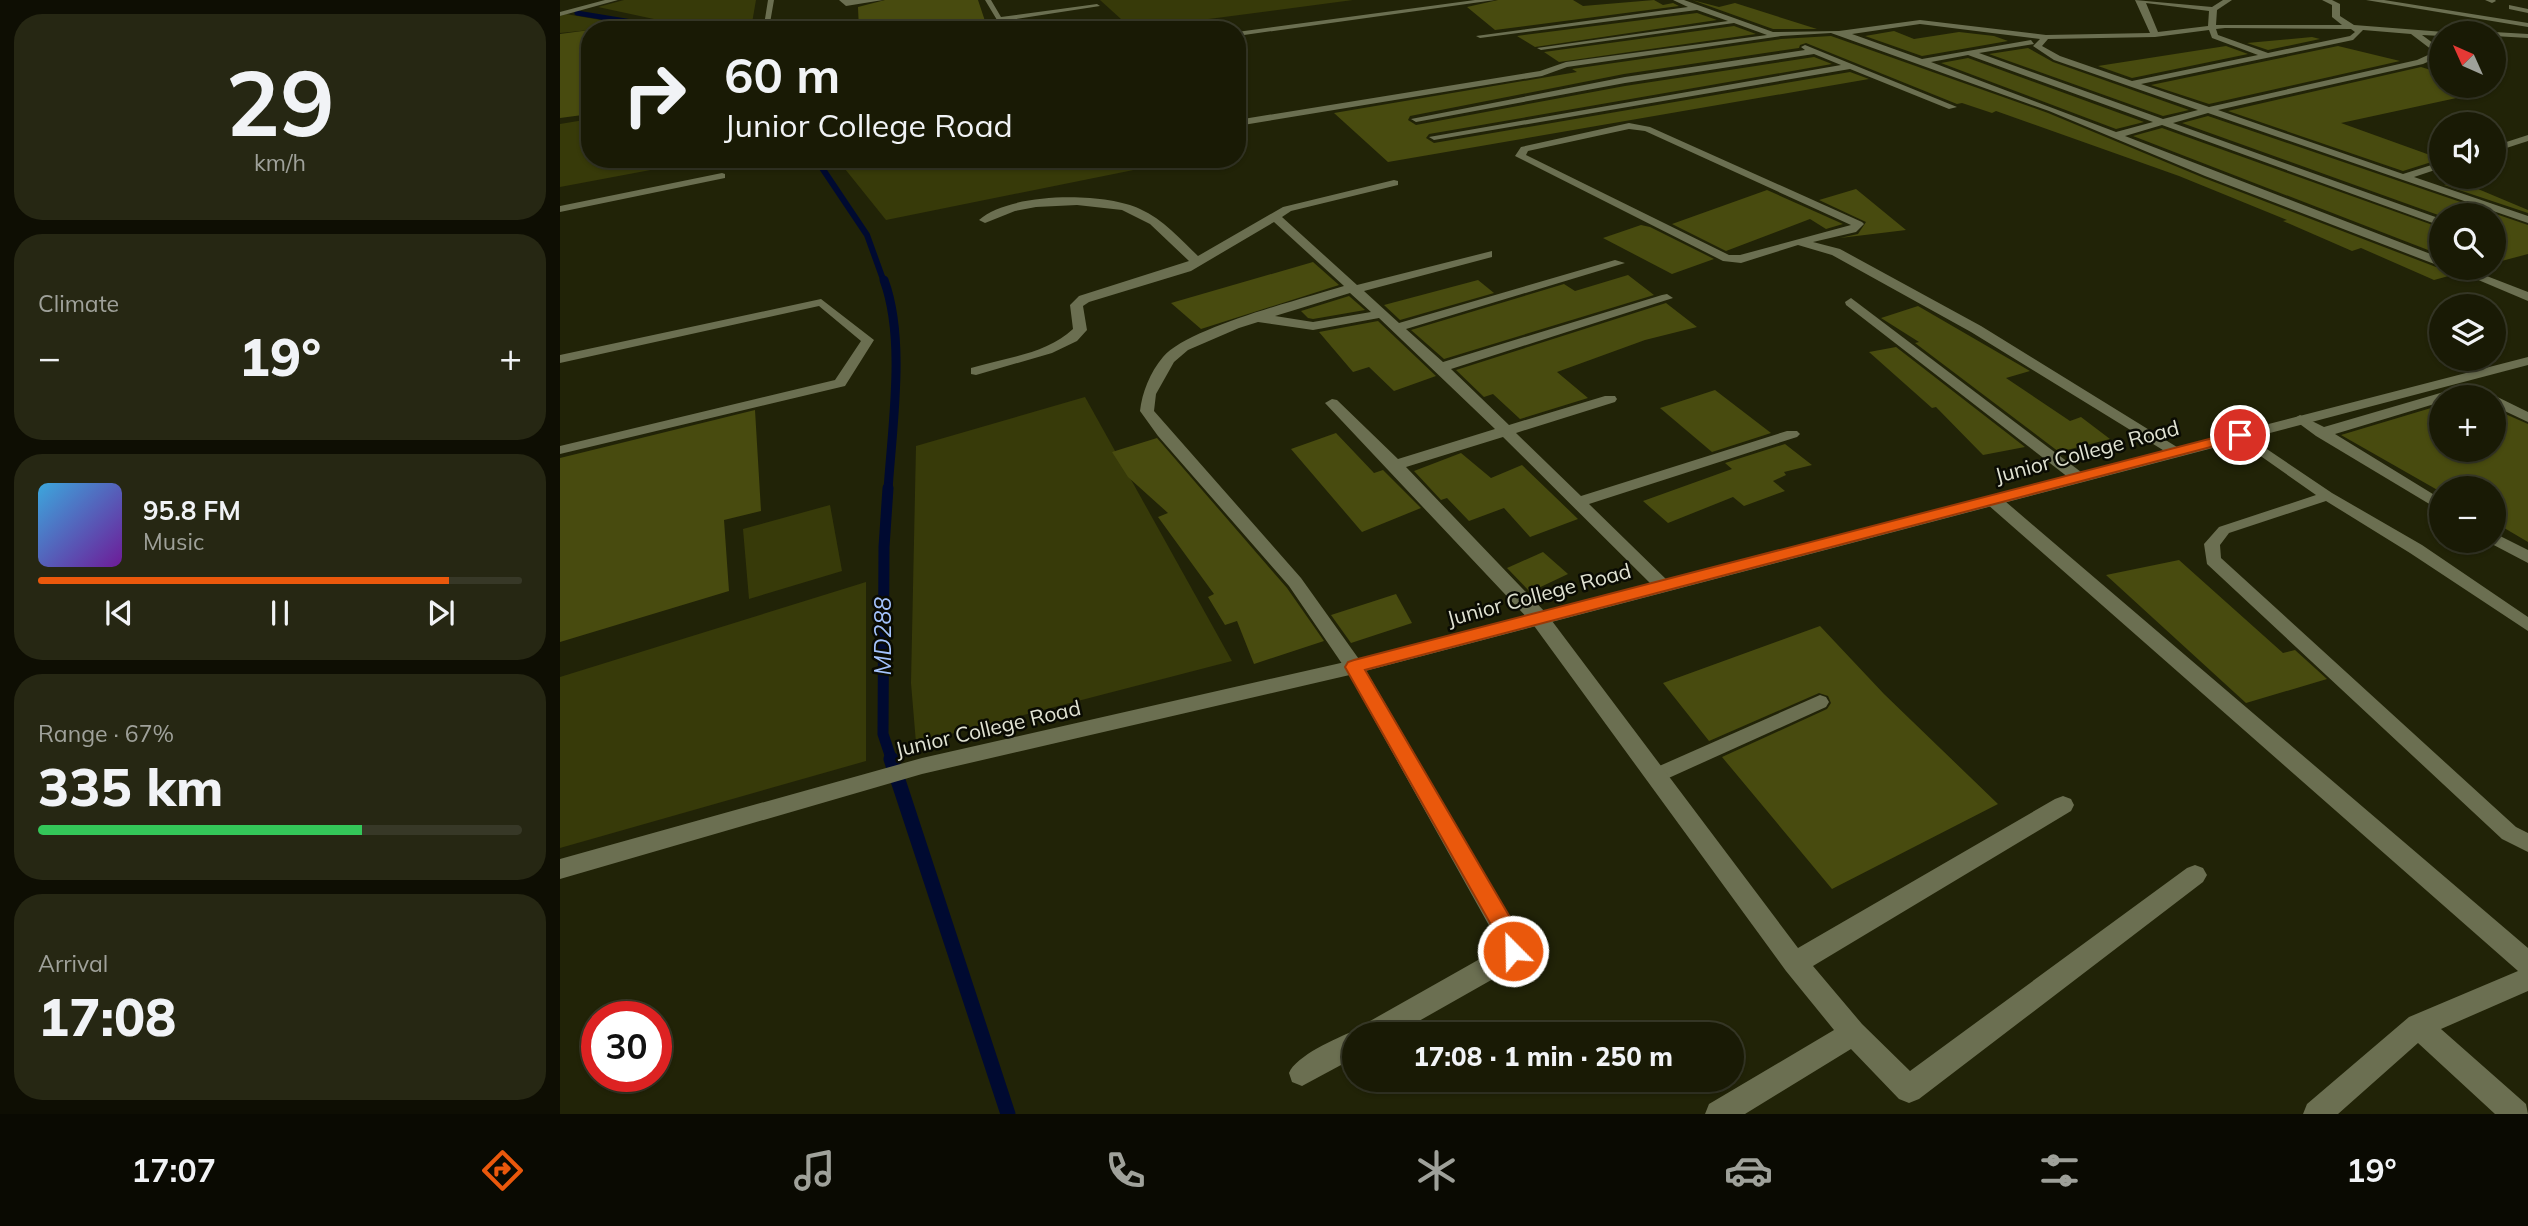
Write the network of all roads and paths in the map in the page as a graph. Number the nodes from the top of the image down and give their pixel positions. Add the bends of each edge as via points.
1 (596, 0) edge
2 (614, 0) edge
3 (771, 0) edge
4 (842, 0) edge
5 (880, 0) edge
6 (988, 0) edge
7 (1491, 0) edge
8 (1677, 0) edge
9 (2140, 0) edge
10 (2228, 0) edge
11 (2326, 0) edge
12 (2370, 0) edge
13 (2407, 0) edge
14 (1097, 6) dead end
15 (2425, 7) junction
16 (2512, 7) dead end
17 (1698, 8) junction
18 (2213, 9) junction
19 (563, 10) edge
20 (2528, 11) edge
21 (999, 19) joint
22 (767, 21) edge
23 (1737, 23) junction
24 (2528, 25) edge
25 (2212, 28) junction
26 (2356, 29) junction
27 (1246, 33) edge
28 (1839, 33) junction
29 (2412, 33) junction
30 (2429, 34) edge
31 (1776, 35) junction
32 (2154, 35) junction
33 (2506, 35) edge
34 (1480, 36) dead end
35 (2528, 36) edge
36 (2042, 40) junction
37 (1541, 48) dead end
38 (1815, 51) junction
39 (1969, 52) junction
40 (2269, 55) junction
41 (1920, 62) junction
42 (1850, 66) junction
43 (2132, 84) junction
44 (1952, 107) dead end
45 (2208, 110) junction
46 (1416, 119) dead end
47 (1246, 122) edge
48 (2164, 122) junction
49 (2116, 135) junction
50 (1434, 137) dead end
51 (2528, 138) edge
52 (2506, 145) edge
53 (2429, 169) edge
54 (722, 176) dead end
55 (2403, 177) junction
56 (1394, 183) dead end
57 (560, 209) edge
58 (1274, 216) junction
59 (2429, 219) edge
60 (985, 220) dead end
61 (2528, 220) edge
62 (1798, 241) junction
63 (1488, 254) dead end
64 (2429, 257) edge
65 (1197, 262) junction
66 (1619, 263) dead end
67 (2486, 280) edge
68 (1353, 289) junction
69 (2528, 297) edge
70 (1667, 298) dead end
71 (1851, 302) dead end
72 (1380, 314) junction
73 (1256, 318) junction
74 (1395, 328) junction
75 (560, 359) edge
76 (2526, 364) edge
77 (1440, 368) junction
78 (976, 371) dead end
79 (1610, 399) dead end
80 (2429, 401) edge
81 (1332, 403) dead end
82 (2362, 404) junction
83 (2506, 406) edge
84 (2383, 416) junction
85 (2528, 418) edge
86 (2300, 419) junction
87 (1505, 430) junction
88 (2321, 433) junction
89 (1792, 434) dead end
90 (2240, 435) junction
91 (560, 450) edge
92 (2177, 452) junction
93 (1395, 465) junction
94 (2079, 478) junction
95 (2327, 496) junction
96 (2429, 499) edge
97 (1993, 500) junction
98 (1578, 502) junction
99 (2506, 545) edge
100 (2528, 557) edge
101 (1664, 586) junction
102 (1539, 618) junction
103 (2528, 625) edge
104 (1354, 667) junction
105 (1820, 702) dead end
106 (1655, 776) junction
107 (2063, 805) dead end
108 (2528, 842) edge
109 (560, 869) edge
110 (2195, 875) dead end
111 (1795, 963) junction
112 (2528, 964) edge
113 (2528, 979) edge
114 (1392, 1022) edge
115 (2418, 1026) junction
116 (1853, 1033) junction
117 (1342, 1051) edge
118 (1302, 1073) dead end
119 (1719, 1114) edge
120 (2316, 1114) edge
121 (2516, 1114) edge

1 - 19 street
2 - 19 street
3 - 22 lane
4 - 5 lane via 846,4
6 - 21 lane
7 - 27 street
8 - 17 street
9 - 18 street
9 - 32 street
10 - 18 street
11 - 26 street via 2336,5 2339,20
12 - 15 street
13 - 15 street
14 - 21 lane
15 - 24 street
16 - 20 street
17 - 23 street
17 - 34 street
18 - 25 street
23 - 31 street
23 - 37 street
25 - 26 street
25 - 32 street
25 - 40 street via 2215,36
26 - 29 street
26 - 40 street via 2353,38
28 - 31 street
28 - 36 street via 1920,22
28 - 41 street
29 - 30 street
29 - 45 street via 2437,49 2431,57
31 - 38 street
31 - 47 street via 1566,65 1542,73
32 - 36 street
33 - 35 street
36 - 39 street
36 - 43 street via 2037,46 2041,51
38 - 42 street
38 - 46 street
39 - 41 street
39 - 48 street
40 - 43 street
41 - 49 street
42 - 44 street
42 - 50 street
43 - 45 street
45 - 48 street
45 - 55 street
48 - 49 street
48 - 59 street
49 - 64 street
51 - 52 street
53 - 55 street
54 - 57 lane
55 - 61 street
56 - 58 street via 1317,200
58 - 65 street
58 - 68 street
60 - 65 street via 1040,201 1126,208 1142,214
62 - 62 street via 1741,259 1727,258 1520,156 1525,149 1629,126 1647,129 1858,224 1852,230
62 - 92 street via 1836,252 1976,329
63 - 68 street
65 - 78 street via 1167,276 1078,302 1080,330 1074,338
66 - 74 street
67 - 69 street
68 - 72 street
68 - 73 street
70 - 77 street
71 - 94 street
72 - 73 street via 1313,326
72 - 74 street
73 - 104 street via 1183,347 1168,360 1149,394 1147,411 1295,582
74 - 77 street
75 - 91 lane via 821,302 868,341 840,383
76 - 82 street, Junior College Road
77 - 87 street
79 - 87 street
80 - 84 street
81 - 93 street
82 - 84 street
82 - 86 street, Junior College Road
83 - 85 street
84 - 88 street
86 - 88 street
86 - 90 street, Junior College Road
87 - 93 street
87 - 98 street
88 - 96 street
89 - 98 street
90 - 92 street, Junior College Road
90 - 95 lane
92 - 94 street, Junior College Road
93 - 102 street
94 - 97 street, Junior College Road
95 - 103 lane
95 - 108 lane via 2224,530 2212,544 2213,560 2509,833
97 - 101 street, Junior College Road
97 - 112 street
98 - 101 street
99 - 100 street
101 - 102 street, Junior College Road
102 - 104 street, Junior College Road
102 - 106 street
104 - 109 street, Junior College Road via 922,766
104 - 114 street via 1513,943 1507,958
105 - 106 lane
106 - 111 street
107 - 111 street
110 - 116 street via 1909,1089
111 - 116 street
113 - 115 street
115 - 120 street
115 - 121 street
116 - 119 street
117 - 118 street

